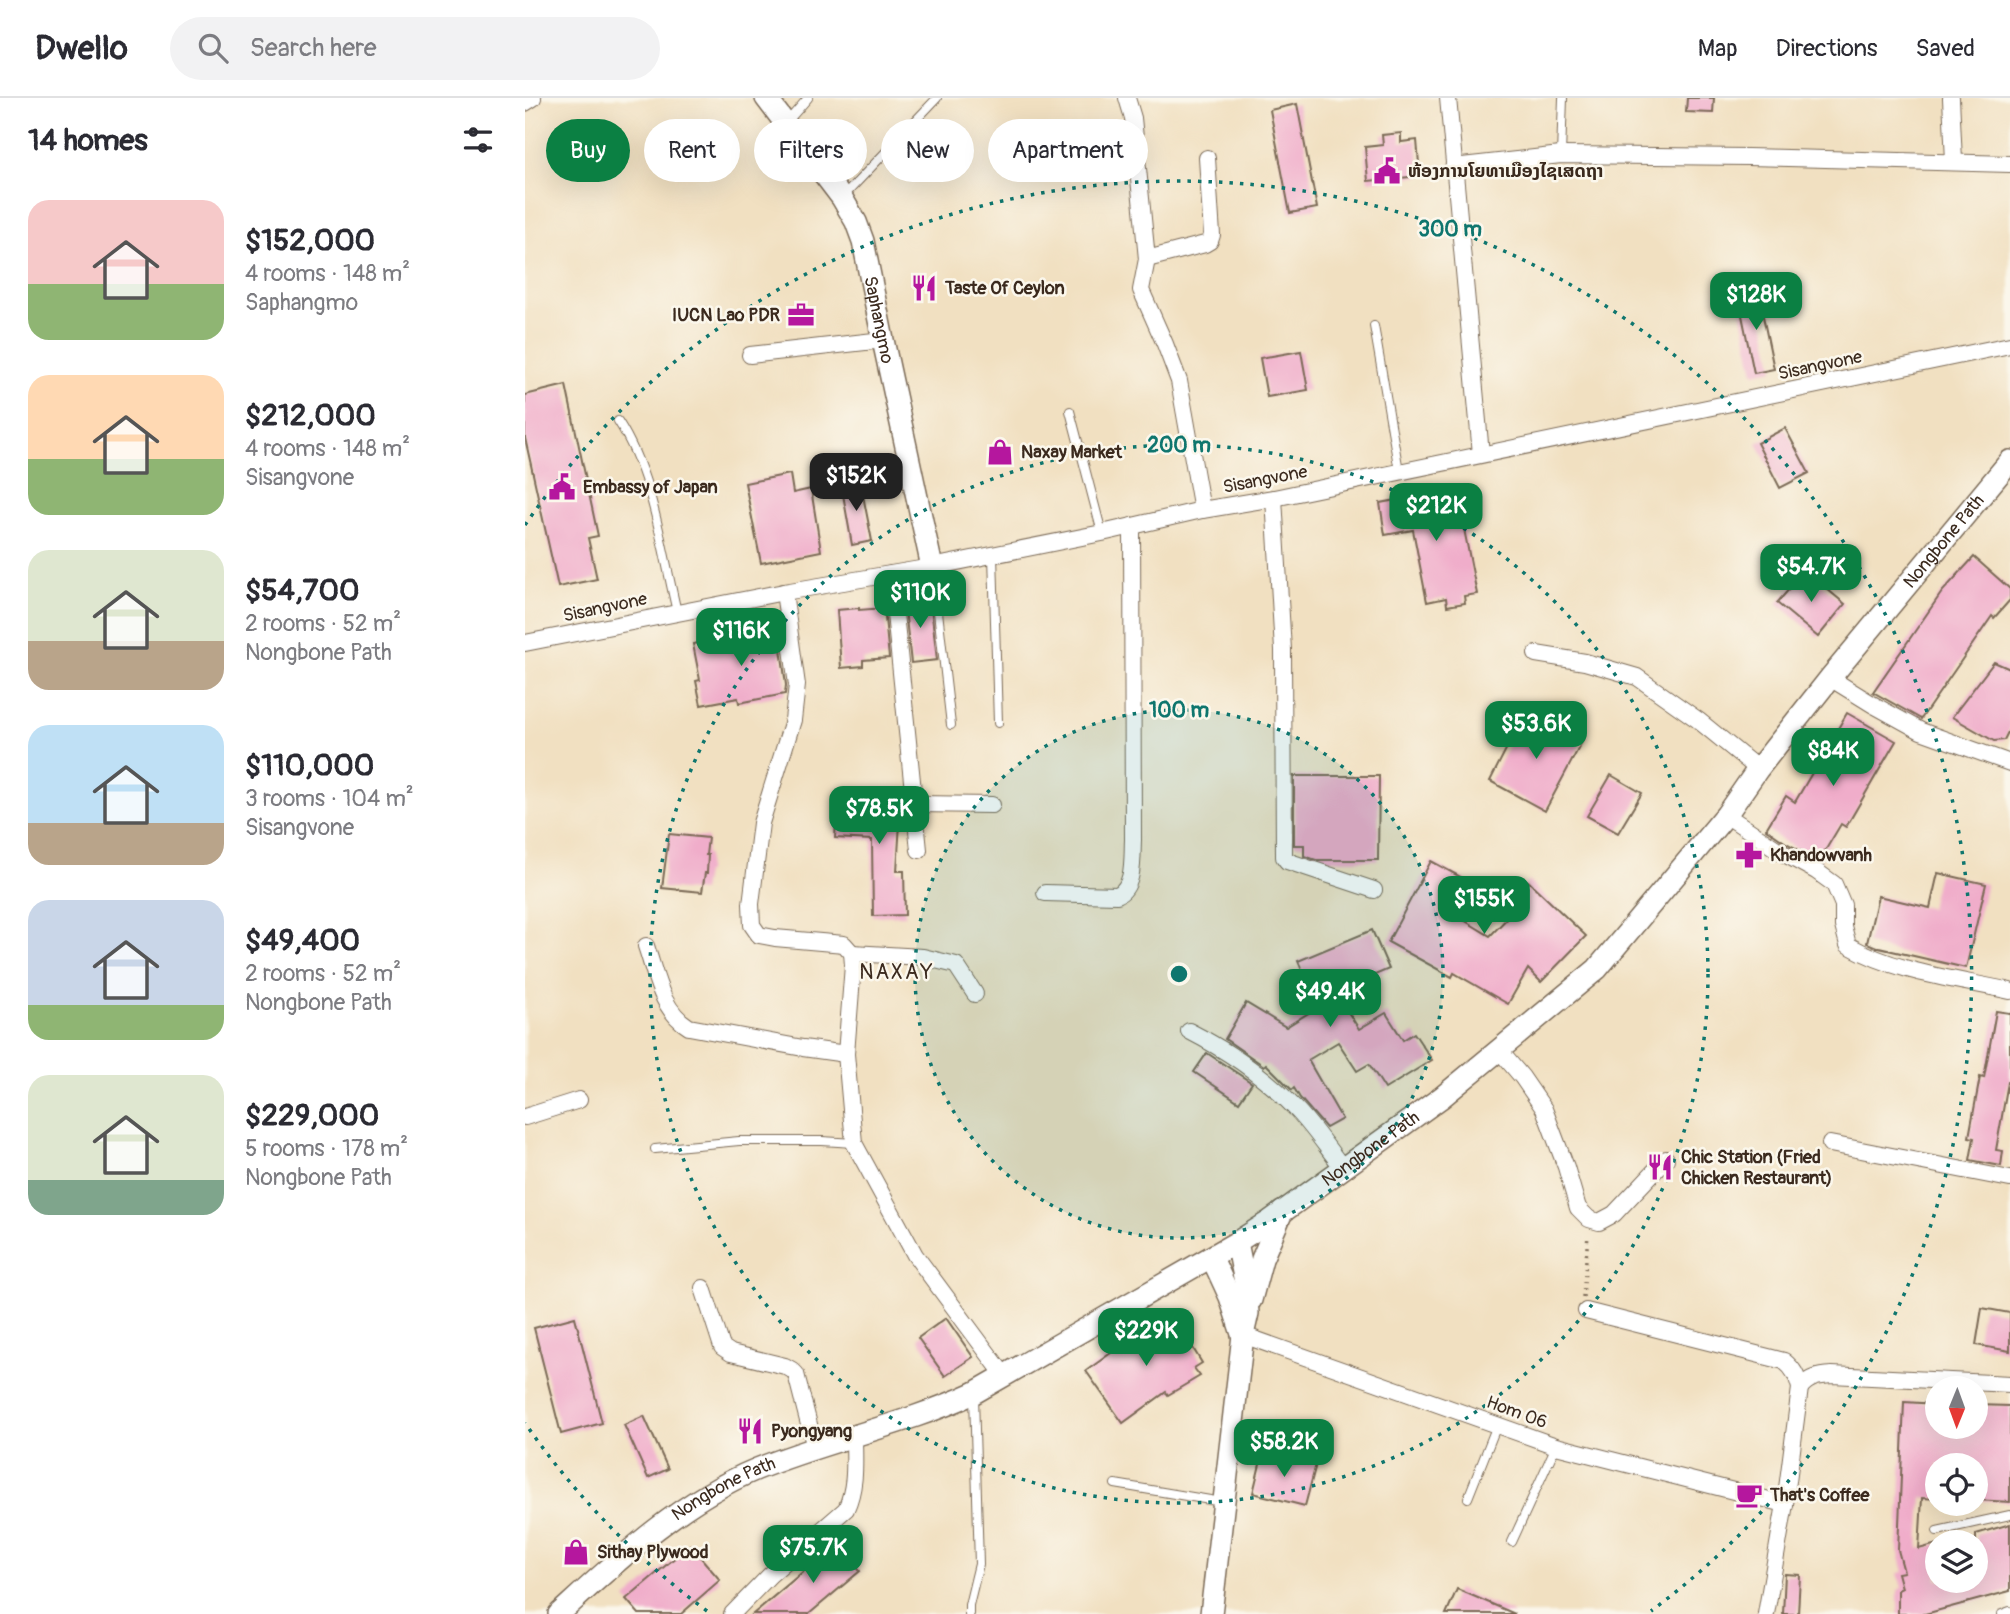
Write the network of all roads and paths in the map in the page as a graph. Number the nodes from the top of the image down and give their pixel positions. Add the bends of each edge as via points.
1 (533, 98) edge
2 (766, 98) edge
3 (808, 98) edge
4 (937, 98) edge
5 (1127, 98) edge
6 (1448, 98) edge
7 (1563, 98) edge
8 (1951, 98) edge
9 (525, 103) edge
10 (783, 119) edge
11 (790, 119) edge
12 (1560, 155) junction
13 (1207, 158) dead end
14 (1954, 161) junction
15 (2010, 164) edge
16 (1453, 167) junction
17 (830, 182) edge
18 (842, 198) junction
19 (1147, 259) junction
20 (1374, 326) dead end
21 (883, 340) junction
22 (2007, 348) edge
23 (750, 355) dead end
24 (1070, 411) dead end
25 (618, 421) dead end
26 (1481, 454) junction
27 (2010, 461) edge
28 (1399, 471) junction
29 (1274, 498) junction
30 (1202, 510) junction
31 (1132, 526) junction
32 (1102, 533) junction
33 (993, 555) junction
34 (932, 567) junction
35 (891, 574) junction
36 (784, 592) junction
37 (677, 612) junction
38 (525, 643) edge
39 (1536, 654) dead end
40 (1830, 678) junction
41 (998, 723) dead end
42 (951, 725) dead end
43 (2010, 763) edge
44 (1758, 769) junction
45 (915, 804) junction
46 (992, 805) dead end
47 (1726, 815) junction
48 (919, 850) dead end
49 (1374, 890) dead end
50 (1045, 893) dead end
51 (646, 946) dead end
52 (852, 953) junction
53 (2010, 991) edge
54 (975, 994) dead end
55 (1189, 1031) dead end
56 (1499, 1050) junction
57 (846, 1054) junction
58 (579, 1100) dead end
59 (525, 1117) edge
60 (854, 1143) junction
61 (1830, 1144) dead end
62 (656, 1149) dead end
63 (1666, 1159) dead end
64 (1343, 1168) junction
65 (2010, 1179) edge
66 (1283, 1212) junction
67 (1589, 1219) junction
68 (1237, 1242) junction
69 (1212, 1258) junction
70 (703, 1288) dead end
71 (1586, 1311) joint
72 (1248, 1312) junction
73 (1243, 1335) junction
74 (1004, 1375) junction
75 (2010, 1384) edge
76 (1800, 1388) junction
77 (974, 1393) junction
78 (1497, 1425) junction
79 (854, 1435) junction
80 (1556, 1446) junction
81 (815, 1448) junction
82 (1115, 1484) dead end
83 (1468, 1498) dead end
84 (1223, 1503) junction
85 (1785, 1504) junction
86 (2010, 1514) edge
87 (1941, 1530) edge
88 (1512, 1542) dead end
89 (2010, 1611) edge
90 (559, 1614) edge
91 (732, 1614) edge
92 (969, 1614) edge
93 (1211, 1614) edge
94 (1766, 1614) edge
95 (2002, 1614) edge

1 - 9 street
2 - 10 street, Saphangmo
3 - 11 lane
4 - 18 lane
5 - 19 street
6 - 16 street
7 - 12 lane
8 - 14 street
12 - 14 street
12 - 16 street
13 - 19 street via 1210,241
14 - 15 street
16 - 26 street
17 - 18 street, Saphangmo
18 - 21 street, Saphangmo via 863,241
19 - 30 street via 1140,290 1179,382
20 - 28 lane
21 - 23 street
21 - 34 street, Saphangmo
22 - 26 street, Sisangvone
24 - 32 lane
25 - 37 lane via 648,490
26 - 28 street, Sisangvone
27 - 40 street, Nongbone Path
28 - 29 street, Sisangvone
29 - 30 street, Sisangvone
29 - 49 street via 1283,650 1284,857
30 - 31 street, Sisangvone
31 - 32 street, Sisangvone
31 - 50 street via 1133,840 1129,885 1117,895
32 - 33 street, Sisangvone
33 - 34 street, Sisangvone
33 - 41 lane
34 - 35 street, Sisangvone
34 - 42 lane
35 - 36 street, Sisangvone
35 - 45 street
36 - 37 street, Sisangvone
36 - 52 street via 797,685 793,720 761,823 752,925 759,935 844,944
37 - 38 street, Sisangvone
39 - 44 street via 1637,677
40 - 43 street via 1921,730
40 - 44 street, Nongbone Path
44 - 47 street, Nongbone Path
45 - 46 street
45 - 48 street
47 - 53 street via 1834,884 1843,905 1848,945 1914,970
47 - 56 street, Nongbone Path via 1597,969
51 - 57 street via 663,999 689,1027
52 - 54 street via 923,957 956,965
52 - 57 street
55 - 64 street via 1251,1068 1296,1108
56 - 64 street, Nongbone Path
56 - 67 street via 1544,1109 1578,1208
57 - 60 street
58 - 59 street
60 - 62 lane via 739,1141
60 - 74 street via 915,1255
61 - 65 street
63 - 67 street via 1614,1214 1599,1222
64 - 66 street, Nongbone Path
66 - 68 street, Nongbone Path
66 - 72 street via 1262,1259
67 - 71 path
68 - 69 street, Nongbone Path
68 - 72 street
69 - 73 street
69 - 74 street, Nongbone Path
70 - 81 street via 722,1347 785,1366 796,1374
71 - 76 street via 1784,1361 1797,1374
72 - 73 street
73 - 78 street, Hom 06
73 - 84 street
74 - 77 street, Nongbone Path
75 - 76 street via 1818,1376
76 - 85 street
77 - 79 street, Nongbone Path
77 - 92 lane via 979,1564
78 - 80 street, Hom 06
78 - 83 lane
79 - 81 street, Nongbone Path
79 - 91 street via 854,1483 846,1509
80 - 85 street, Hom 06
80 - 88 lane
81 - 90 street, Nongbone Path via 756,1469 681,1510
82 - 84 lane
84 - 93 street
85 - 94 street
86 - 87 lane
89 - 95 lane

